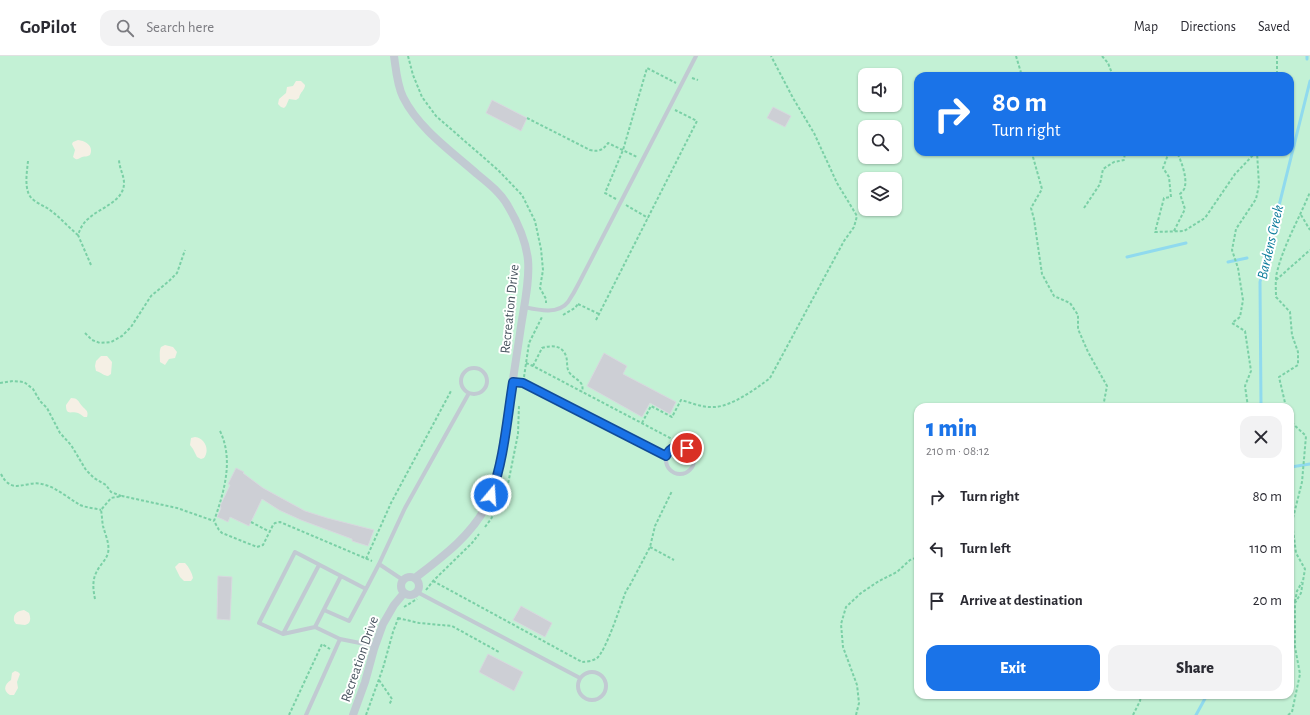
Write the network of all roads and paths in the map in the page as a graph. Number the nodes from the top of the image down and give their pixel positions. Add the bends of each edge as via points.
1 (394, 56) edge
2 (696, 56) edge
3 (771, 56) edge
4 (1016, 56) edge
5 (1102, 56) edge
6 (1277, 56) edge
7 (1021, 72) edge
8 (1111, 72) edge
9 (1277, 72) edge
10 (680, 85) junction
11 (669, 107) junction
12 (527, 118) dead end
13 (623, 150) junction
14 (1033, 156) edge
15 (1124, 156) edge
16 (1168, 156) edge
17 (1178, 156) edge
18 (1253, 156) edge
19 (1257, 156) edge
20 (119, 159) dead end
21 (642, 159) junction
22 (28, 161) dead end
23 (1310, 192) edge
24 (620, 202) junction
25 (1084, 208) dead end
26 (1301, 215) junction
27 (648, 218) junction
28 (1310, 230) edge
29 (1174, 231) junction
30 (78, 235) junction
31 (185, 250) dead end
32 (1310, 250) edge
33 (92, 265) dead end
34 (1276, 280) junction
35 (570, 299) junction
36 (524, 307) junction
37 (545, 310) junction
38 (599, 314) junction
39 (596, 320) dead end
40 (86, 333) dead end
41 (526, 363) junction
42 (533, 366) junction
43 (513, 382) junction
44 (0, 383) edge
45 (523, 383) junction
46 (451, 391) dead end
47 (582, 392) junction
48 (469, 393) junction
49 (1104, 403) edge
50 (1247, 403) edge
51 (1285, 403) edge
52 (642, 422) junction
53 (1294, 425) edge
54 (220, 431) dead end
55 (672, 439) dead end
56 (666, 456) junction
57 (1, 474) edge
58 (672, 491) dead end
59 (122, 496) junction
60 (101, 510) junction
61 (1294, 514) edge
62 (214, 521) junction
63 (251, 522) dead end
64 (270, 532) junction
65 (1294, 538) edge
66 (650, 547) junction
67 (366, 558) junction
68 (914, 558) edge
69 (674, 560) dead end
70 (379, 564) junction
71 (319, 565) junction
72 (342, 576) junction
73 (414, 578) junction
74 (403, 580) junction
75 (1303, 580) junction
76 (433, 581) dead end
77 (366, 589) junction
78 (417, 592) junction
79 (404, 594) junction
80 (95, 599) dead end
81 (1295, 603) junction
82 (324, 610) junction
83 (398, 618) dead end
84 (315, 626) junction
85 (282, 634) junction
86 (340, 639) junction
87 (375, 646) junction
88 (335, 651) junction
89 (499, 652) dead end
90 (580, 678) junction
91 (379, 680) dead end
92 (1140, 699) edge
93 (389, 705) dead end
94 (290, 715) edge
95 (306, 715) edge
96 (353, 715) edge
97 (856, 715) edge
98 (1133, 715) edge
99 (1288, 715) edge

1 - 36 street, Recreation Drive via 403,97 414,115 495,189 517,222 528,261
2 - 10 lane
3 - 52 path via 857,216 854,227 770,378 756,389 728,404 716,407 681,400 672,417 651,406
4 - 7 path
5 - 8 path
6 - 9 path
10 - 11 lane
10 - 13 path via 646,68
11 - 21 lane
11 - 27 path via 697,121
12 - 13 path via 590,150 603,149 608,143
13 - 21 path
13 - 24 path via 605,193
14 - 49 path via 1042,189 1031,208 1042,274 1054,296 1070,303 1078,315 1078,329 1107,386
15 - 25 path via 1124,160 1114,162 1103,169 1100,184
16 - 29 path via 1163,168 1169,176 1170,197 1164,198 1155,232
17 - 29 path via 1185,180 1185,188 1180,194 1184,209
18 - 29 path via 1235,174 1205,218 1184,231
19 - 50 path via 1259,185 1256,199 1236,229 1232,250 1243,300 1240,317 1232,323 1245,331 1251,371 1245,386
20 - 30 path via 124,184 121,194 114,202 87,220
21 - 24 lane
22 - 30 path via 28,193
23 - 26 path
24 - 27 path
24 - 35 lane
26 - 28 path
26 - 34 path via 1286,246
27 - 38 path
30 - 33 path
31 - 40 path via 177,273 151,296 131,327 122,336 110,342 100,343 92,340
32 - 34 path
34 - 51 path via 1276,297 1290,312 1292,335 1298,352 1298,366 1279,377
35 - 37 lane via 560,309
35 - 38 path
36 - 37 lane
36 - 43 street, Recreation Drive
37 - 41 path via 529,343
38 - 39 path
41 - 42 path
41 - 45 path
42 - 47 path
42 - 47 path via 542,348 556,346 563,350 571,374 581,381
43 - 45 lane
43 - 73 street, Recreation Drive via 500,462 487,505 465,537
44 - 59 path via 24,382 32,389 86,470 111,492
45 - 56 lane
46 - 67 path via 391,503
47 - 52 path
48 - 48 lane via 464,390 462,379 464,373 474,368 484,373 487,384 480,393
48 - 70 lane via 405,508
52 - 55 path
53 - 61 path via 1306,436 1302,482
54 - 62 path via 225,441 227,473
56 - 56 lane via 674,446 683,446 693,455 693,463 685,473 672,472 666,465
57 - 60 path via 11,485 18,487 40,483 81,505
58 - 66 path via 655,526
59 - 60 path via 111,498
59 - 62 path via 164,504
60 - 80 path via 108,539 108,552 94,580
62 - 64 path via 222,533 256,547 263,545
63 - 64 path
64 - 67 path via 275,523 284,523
65 - 75 path via 1296,553 1305,569
66 - 69 path
66 - 76 path via 626,591 605,645 597,658 589,661 582,662
67 - 70 path
68 - 97 path via 897,572 861,593 846,607 841,624 843,647 857,685 859,702
70 - 74 lane
70 - 77 lane
71 - 72 lane
71 - 85 lane
71 - 85 lane via 295,552 259,623
72 - 77 lane
72 - 82 lane
73 - 74 street
73 - 78 street via 419,585
74 - 79 street via 401,587
75 - 81 path via 1297,591
75 - 81 path via 1301,593
77 - 82 lane via 349,621
78 - 79 street via 411,595
78 - 90 lane
79 - 87 street, Recreation Drive via 394,604
81 - 99 path via 1295,647 1300,674 1292,712
82 - 84 lane
83 - 89 path via 418,623 452,626
84 - 85 lane
84 - 86 lane
86 - 87 lane
86 - 88 lane
87 - 96 street, Recreation Drive
88 - 94 path via 322,644
88 - 95 lane
90 - 90 lane via 591,671 599,674 605,680 604,693 592,700 584,697 578,691
91 - 93 path via 392,699
92 - 98 path

